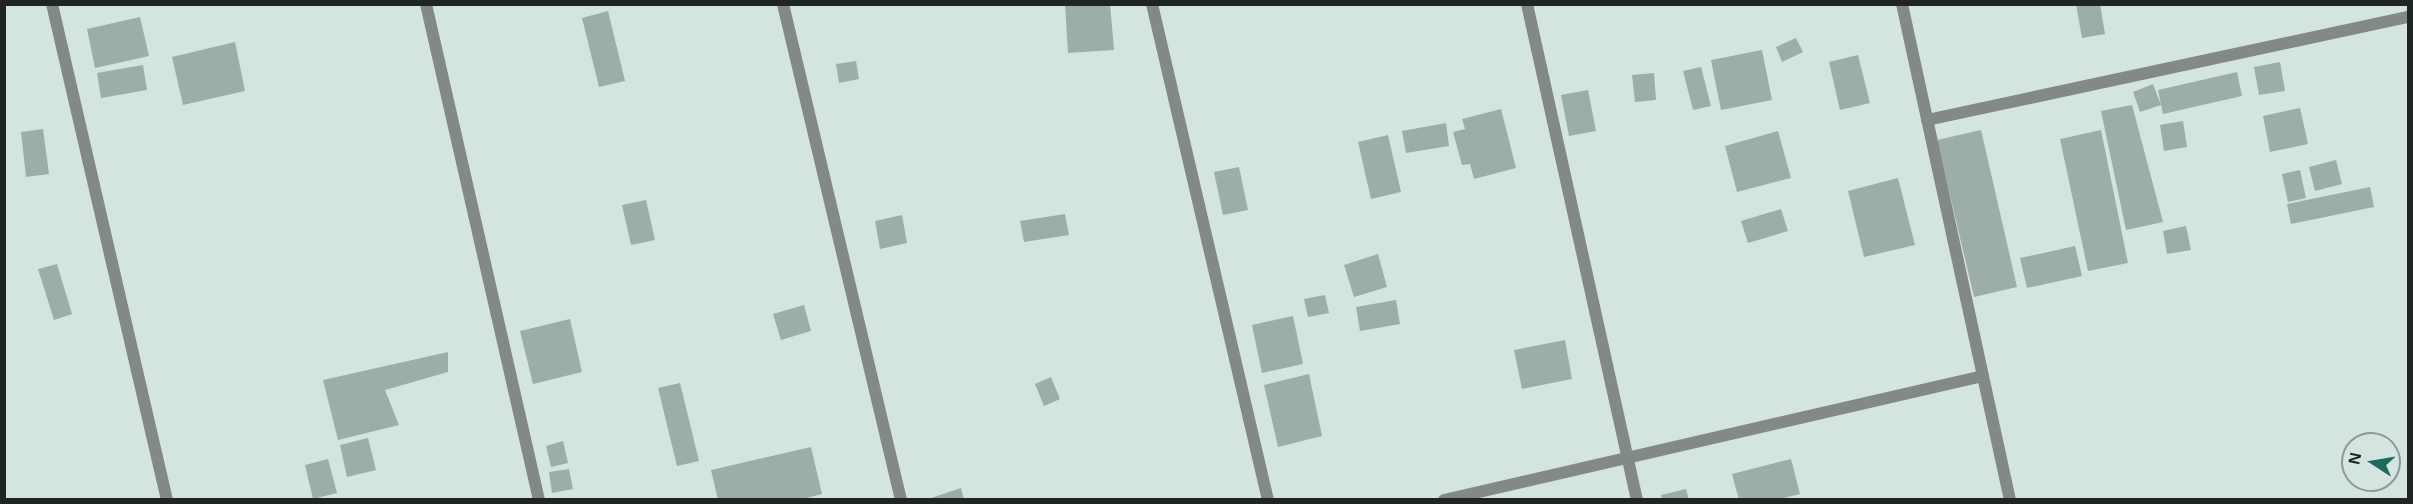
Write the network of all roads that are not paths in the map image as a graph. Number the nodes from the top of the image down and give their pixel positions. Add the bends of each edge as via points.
1 (52, 4) edge
2 (426, 4) edge
3 (783, 4) edge
4 (1152, 4) edge
5 (1527, 4) edge
6 (1902, 4) edge
7 (2409, 17) edge
8 (1927, 120) junction
9 (1983, 376) junction
10 (1627, 458) junction
11 (167, 500) edge
12 (539, 500) edge
13 (901, 500) edge
14 (1268, 500) edge
15 (1444, 500) edge
16 (1636, 500) edge
17 (2010, 500) edge

1 - 11 street
2 - 12 street
3 - 13 street
4 - 14 street
5 - 10 street
6 - 8 street
7 - 8 street
8 - 9 street
9 - 10 street
9 - 17 street
10 - 15 street
10 - 16 street

